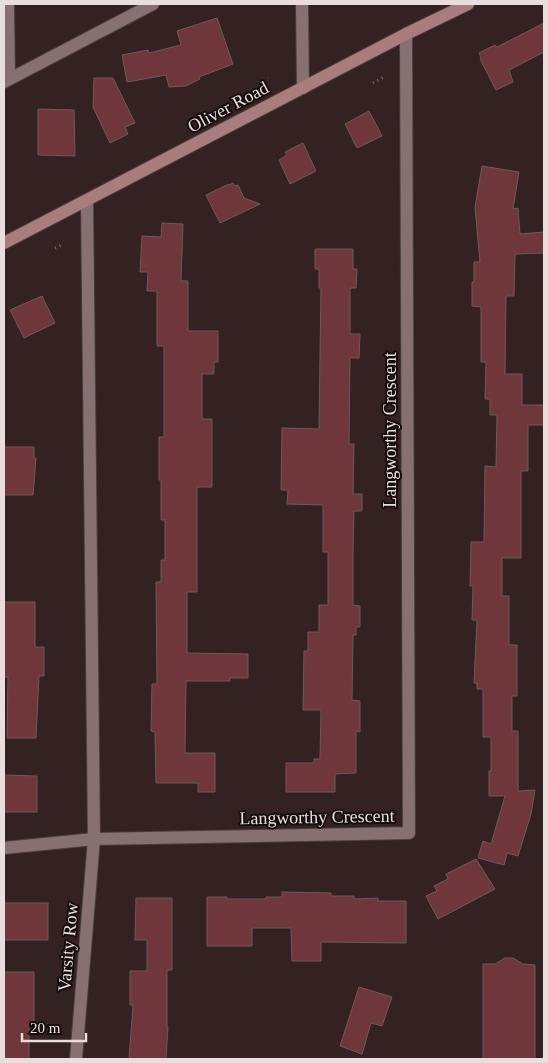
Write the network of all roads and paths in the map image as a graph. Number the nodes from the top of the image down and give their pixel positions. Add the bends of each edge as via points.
1 (8, 4) edge
2 (153, 4) edge
3 (302, 4) edge
4 (468, 4) edge
5 (406, 34) junction
6 (386, 76) dead end
7 (268, 78) dead end
8 (6, 80) edge
9 (259, 83) dead end
10 (373, 83) dead end
11 (302, 88) junction
12 (87, 201) junction
13 (4, 243) edge
14 (62, 244) dead end
15 (54, 248) dead end
16 (94, 838) junction
17 (4, 848) edge
18 (76, 1059) edge

1 - 8 street
2 - 8 street
3 - 11 street
4 - 5 main road, Oliver Road
5 - 11 main road, Oliver Road
5 - 16 street, Langworthy Crescent via 409,833
6 - 10 path
7 - 9 path
11 - 12 main road, Oliver Road
12 - 13 main road, Oliver Road
12 - 16 street
14 - 15 path
16 - 17 street
16 - 18 street, Varsity Row

